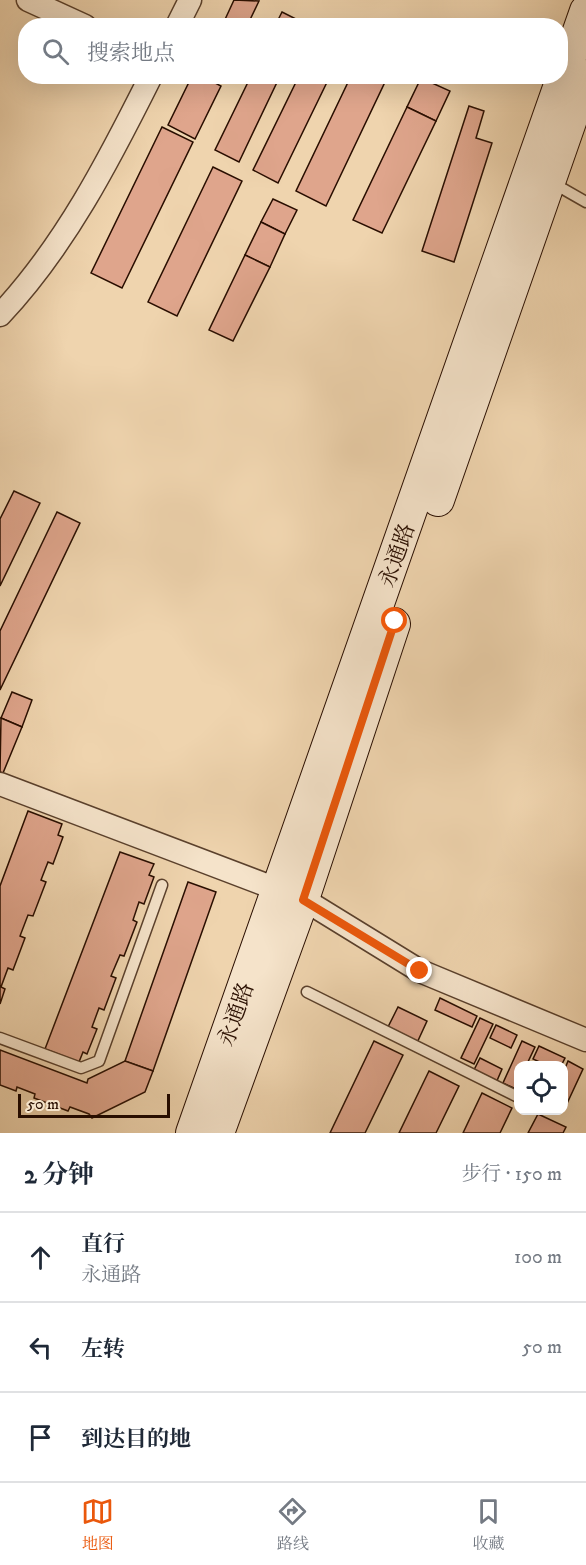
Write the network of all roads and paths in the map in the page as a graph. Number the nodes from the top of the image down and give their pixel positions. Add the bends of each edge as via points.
1 (28, 0) edge
2 (190, 0) edge
3 (586, 12) edge
4 (67, 18) edge
5 (181, 18) edge
6 (568, 66) edge
7 (586, 76) edge
8 (147, 84) edge
9 (562, 84) edge
10 (551, 182) junction
11 (586, 202) edge
12 (0, 315) edge
13 (0, 784) edge
14 (162, 885) dead end
15 (290, 895) junction
16 (307, 992) dead end
17 (0, 1038) edge
18 (586, 1040) edge
19 (514, 1095) edge
20 (192, 1133) edge
21 (218, 1133) edge

1 - 4 street
2 - 5 street
3 - 6 main road, 永通路
7 - 10 main road, 永通路
8 - 12 street via 113,153 74,216 33,279
9 - 15 main road, 永通路
10 - 11 lane
10 - 15 main road, 永通路 via 395,621
13 - 15 street
14 - 17 lane via 99,1061 81,1068
15 - 18 street via 420,971
15 - 20 main road, 永通路
15 - 21 main road, 永通路
16 - 19 lane

